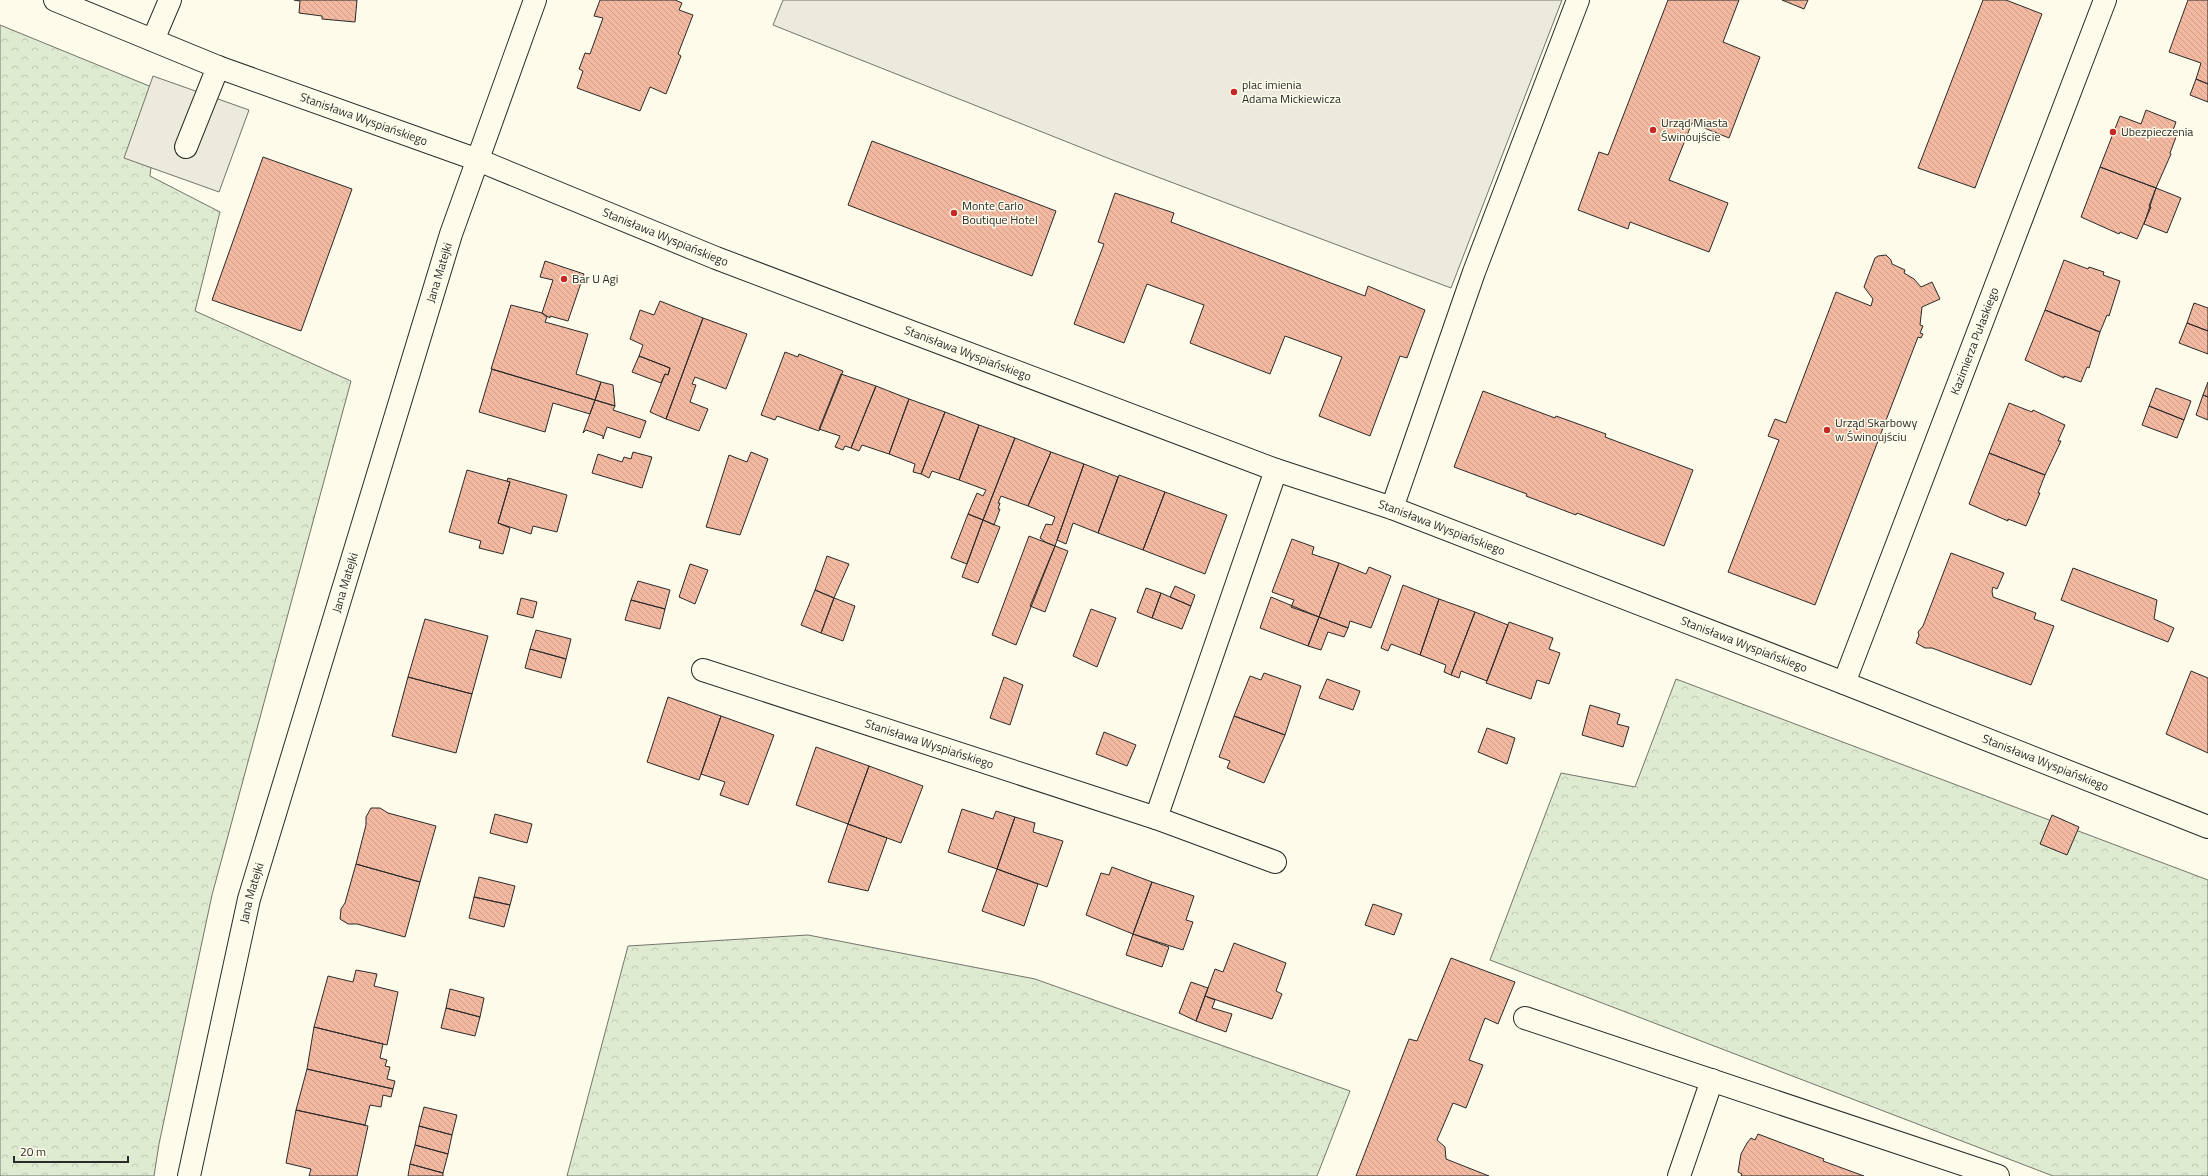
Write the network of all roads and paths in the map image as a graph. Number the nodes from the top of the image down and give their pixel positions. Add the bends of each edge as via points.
1 (55, 0) edge
2 (170, 0) edge
3 (535, 0) edge
4 (1578, 0) edge
5 (2105, 0) edge
6 (153, 40) junction
7 (218, 67) junction
8 (186, 147) dead end
9 (478, 160) junction
10 (1276, 470) junction
11 (1392, 508) junction
12 (703, 670) dead end
13 (1844, 683) junction
14 (1156, 818) junction
15 (2208, 827) edge
16 (1275, 862) dead end
17 (1526, 1018) dead end
18 (1712, 1080) junction
19 (189, 1176) edge
20 (1680, 1176) edge
21 (1998, 1176) edge

1 - 6 street, Stanisława Wyspiańskiego
2 - 6 street
3 - 9 street, Jana Matejki
4 - 11 street via 1474,272
5 - 13 street, Kazimierza Pułaskiego
6 - 7 street, Stanisława Wyspiańskiego
7 - 8 street
7 - 9 street, Stanisława Wyspiańskiego
9 - 10 street, Stanisława Wyspiańskiego via 716,258
9 - 19 street, Jana Matejki via 451,234 249,899
10 - 11 street, Stanisława Wyspiańskiego
10 - 14 street
11 - 13 street, Stanisława Wyspiańskiego
12 - 14 street, Stanisława Wyspiańskiego
13 - 15 street, Stanisława Wyspiańskiego
14 - 16 street, Stanisława Wyspiańskiego
17 - 18 street
18 - 20 street
18 - 21 street

